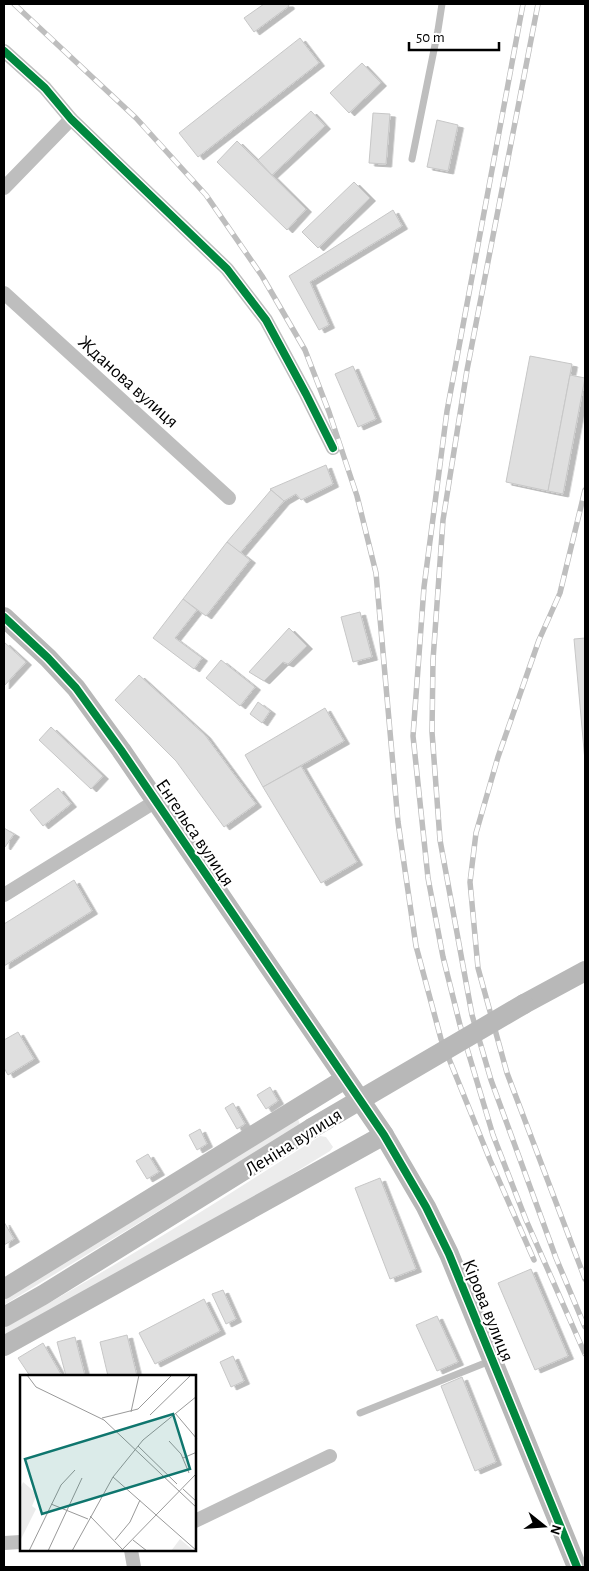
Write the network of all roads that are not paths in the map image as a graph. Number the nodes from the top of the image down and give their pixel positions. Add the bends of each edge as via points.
1 (442, 4) edge
2 (4, 51) edge
3 (71, 119) junction
4 (412, 159) dead end
5 (4, 188) edge
6 (4, 293) edge
7 (333, 448) dead end
8 (230, 498) dead end
9 (4, 617) edge
10 (156, 801) junction
11 (4, 895) edge
12 (585, 970) edge
13 (345, 1079) junction
14 (384, 1135) junction
15 (4, 1289) edge
16 (4, 1317) edge
17 (4, 1346) edge
18 (493, 1360) junction
19 (360, 1413) dead end
20 (330, 1456) dead end
21 (196, 1521) edge
22 (20, 1542) edge
23 (4, 1543) edge
24 (131, 1551) edge
25 (134, 1567) edge
26 (576, 1567) edge

1 - 4 lane
2 - 3 street via 45,88
3 - 5 street
3 - 7 street via 227,269 266,320
6 - 8 street, Жданова вулиця
9 - 10 street, Енгельса вулиця via 76,688
10 - 11 street
10 - 13 street, Енгельса вулиця
12 - 16 street, Леніна вулиця, bridge via 312,1128
13 - 14 street, Кірова вулиця
13 - 15 street, Леніна вулиця
14 - 17 street, Леніна вулиця
14 - 18 street, Кірова вулиця via 449,1254
18 - 19 lane
18 - 26 street, Кірова вулиця
20 - 21 street
22 - 23 street
24 - 25 street

